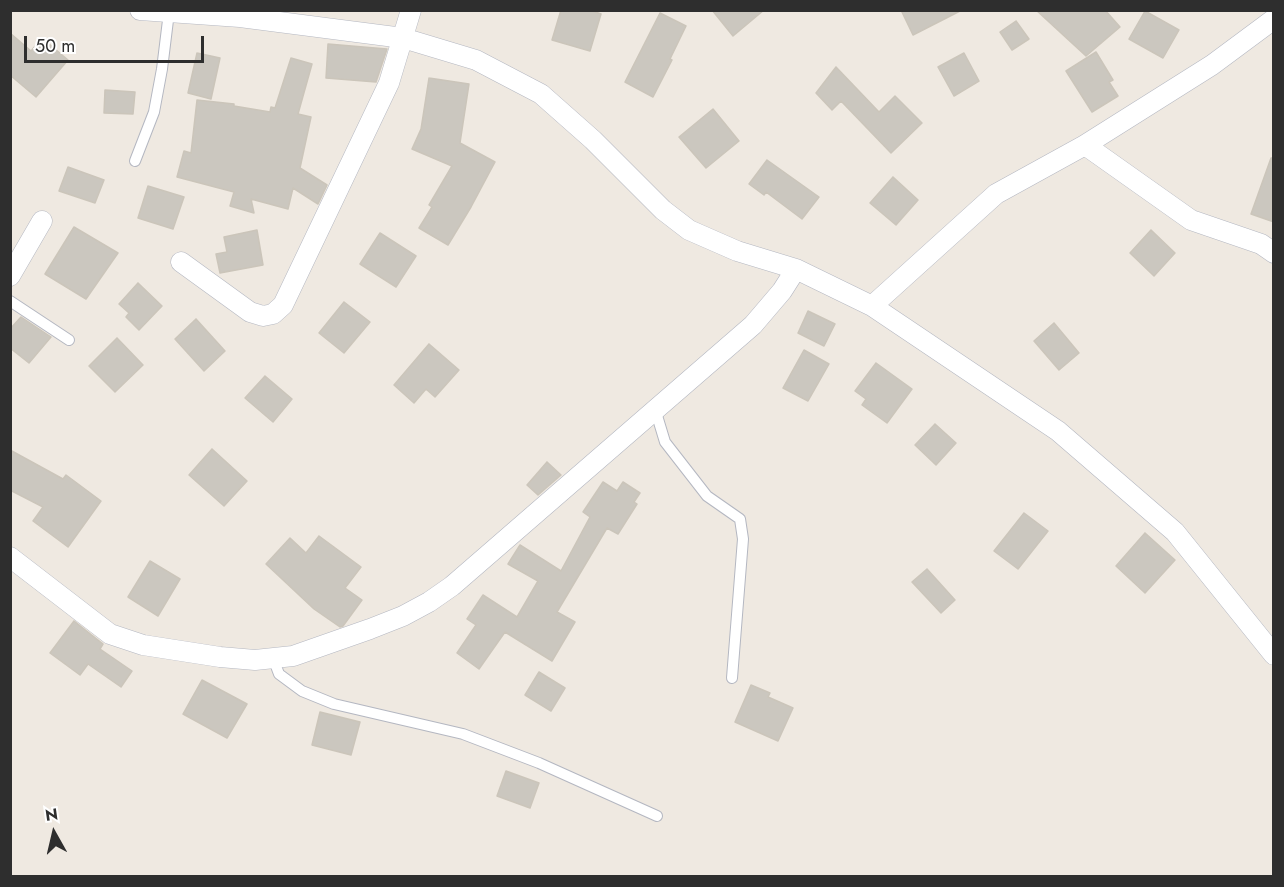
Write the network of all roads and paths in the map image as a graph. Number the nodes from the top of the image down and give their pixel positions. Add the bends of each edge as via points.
1 (140, 10) edge
2 (411, 10) edge
3 (169, 12) junction
4 (1274, 19) edge
5 (403, 38) junction
6 (1085, 145) junction
7 (135, 160) dead end
8 (42, 221) dead end
9 (1274, 252) edge
10 (181, 262) dead end
11 (796, 269) junction
12 (10, 276) edge
13 (10, 301) edge
14 (872, 306) junction
15 (69, 340) dead end
16 (656, 409) junction
17 (10, 557) edge
18 (1274, 655) edge
19 (273, 658) junction
20 (732, 678) dead end
21 (657, 816) dead end

1 - 3 street
2 - 5 street
3 - 5 street
3 - 7 lane via 154,112
4 - 6 street via 1212,65
5 - 10 street via 389,83 283,306 263,316 250,312
5 - 11 street via 476,60 541,94 689,230 737,251
6 - 9 street via 1191,220
6 - 14 street via 996,194
8 - 12 street
11 - 14 street
11 - 16 street via 753,325
13 - 15 lane
14 - 18 street via 1058,431 1175,532
16 - 19 street via 429,602 403,616 293,656
16 - 20 lane via 665,442 707,496 740,519 743,539
17 - 19 street via 110,634 144,645 220,657
19 - 21 lane via 279,674 302,691 334,704 463,735 539,763

